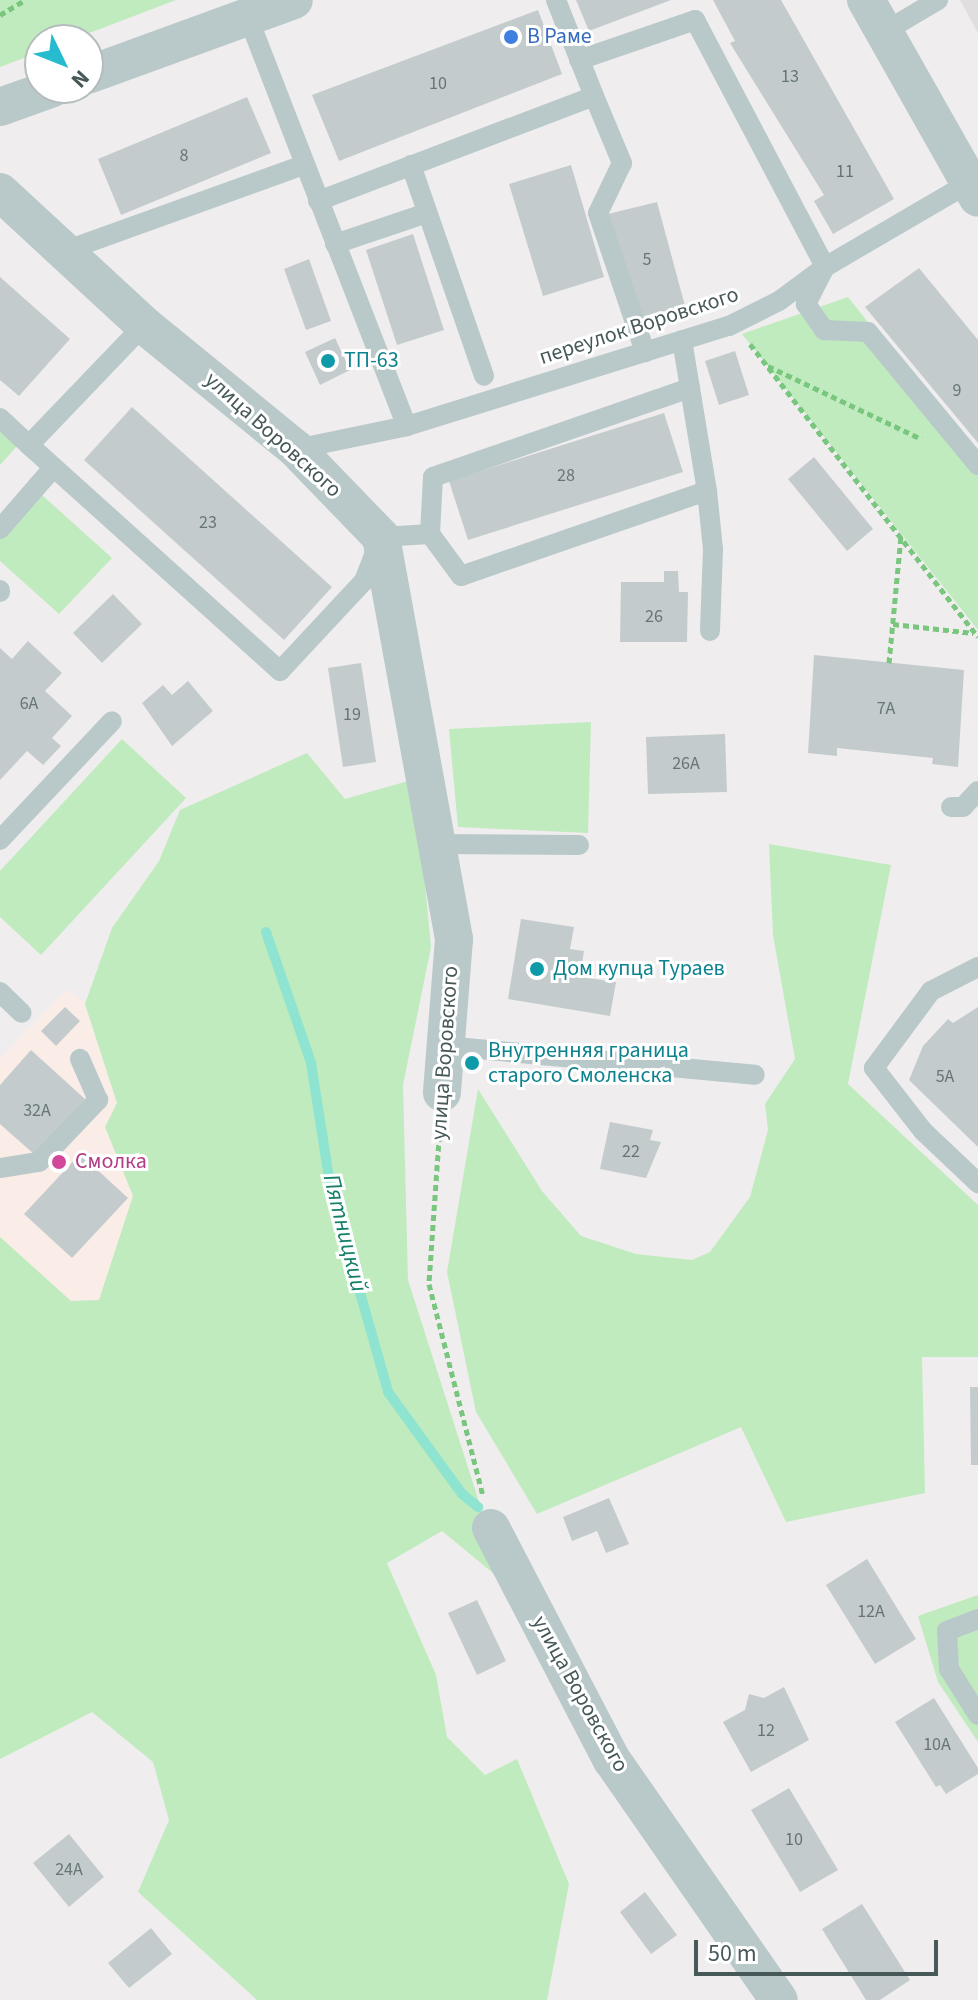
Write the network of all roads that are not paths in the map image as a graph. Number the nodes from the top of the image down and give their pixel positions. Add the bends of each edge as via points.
1 (294, 0) edge
2 (556, 0) edge
3 (938, 0) edge
4 (875, 16) edge
5 (248, 17) junction
6 (579, 60) junction
7 (104, 69) edge
8 (594, 96) junction
9 (24, 98) edge
10 (0, 107) edge
11 (304, 165) junction
12 (411, 165) junction
13 (973, 190) edge
14 (0, 192) edge
15 (318, 201) junction
16 (427, 213) junction
17 (335, 244) junction
18 (62, 252) junction
19 (825, 267) junction
20 (144, 325) junction
21 (682, 340) junction
22 (645, 352) junction
23 (484, 376) dead end
24 (690, 388) junction
25 (0, 418) edge
26 (407, 426) junction
27 (29, 445) junction
28 (296, 449) junction
29 (978, 465) edge
30 (53, 468) junction
31 (707, 491) junction
32 (0, 529) edge
33 (430, 534) junction
34 (381, 537) junction
35 (710, 631) dead end
36 (112, 721) dead end
37 (978, 791) edge
38 (951, 807) dead end
39 (0, 840) edge
40 (441, 844) junction
41 (579, 845) dead end
42 (978, 967) edge
43 (0, 992) edge
44 (22, 1013) dead end
45 (445, 1046) junction
46 (80, 1059) dead end
47 (755, 1075) dead end
48 (442, 1093) road end
49 (0, 1168) edge
50 (978, 1183) edge
51 (491, 1528) road end
52 (978, 1619) edge
53 (978, 1715) edge
54 (779, 2000) edge

1 - 5 street
2 - 6 lane
3 - 4 lane
4 - 13 street
5 - 7 street
5 - 11 lane
6 - 8 lane
6 - 19 lane via 695,20
8 - 12 lane
8 - 22 lane via 622,163 598,213
9 - 10 street
11 - 15 lane
11 - 18 lane
12 - 15 lane
12 - 16 lane
13 - 19 lane, переулок Воровского
14 - 18 street, улица Воровского
15 - 17 lane
16 - 17 lane
16 - 23 lane
17 - 26 lane
18 - 20 street, улица Воровского
19 - 21 lane, переулок Воровского via 779,301
19 - 29 lane via 806,304 824,330 868,332
20 - 27 lane
20 - 28 street, улица Воровского
21 - 22 lane, переулок Воровского
21 - 24 lane
22 - 26 lane, переулок Воровского
24 - 31 lane
24 - 33 lane via 433,477
25 - 27 lane
26 - 28 lane, переулок Воровского
27 - 30 lane
28 - 34 street, улица Воровского
30 - 32 lane
30 - 34 lane via 280,671 364,581
31 - 33 lane via 461,576
31 - 35 lane via 713,549
33 - 34 lane
34 - 40 street, улица Воровского
36 - 39 lane
37 - 38 lane via 963,807
40 - 41 lane
40 - 45 street, улица Воровского via 454,939
42 - 50 lane via 931,991 874,1068 923,1131
43 - 44 lane
45 - 47 lane
45 - 48 street, улица Воровского
46 - 49 lane via 98,1100 39,1162
51 - 54 street, улица Воровского via 612,1760
52 - 53 lane via 947,1631 949,1669

